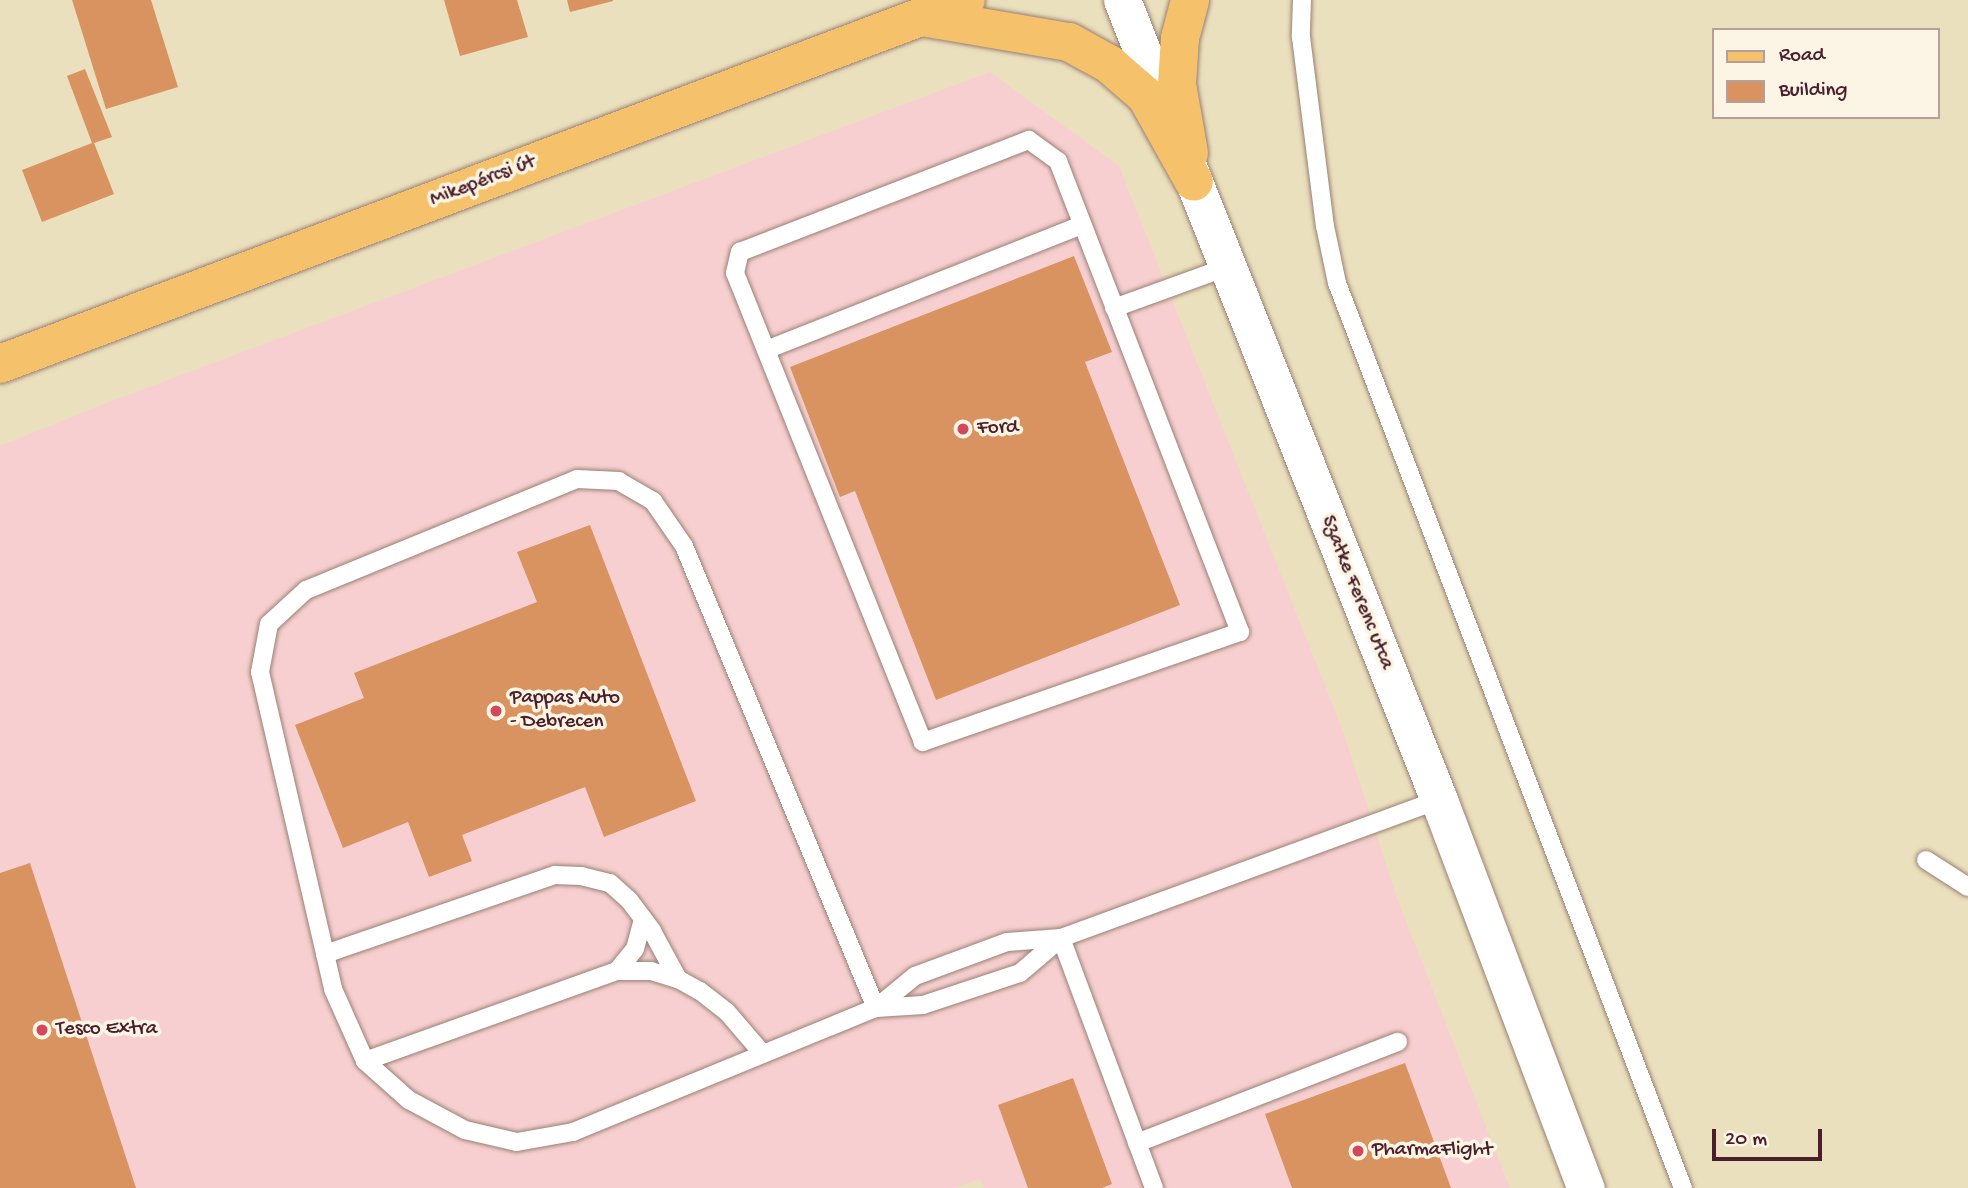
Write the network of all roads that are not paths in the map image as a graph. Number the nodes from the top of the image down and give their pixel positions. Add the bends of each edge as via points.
1 (966, 0) edge
2 (1122, 0) edge
3 (1190, 0) edge
4 (1302, 0) edge
5 (922, 17) junction
6 (1194, 182) junction
7 (1082, 225) junction
8 (1227, 267) junction
9 (1114, 308) junction
10 (766, 350) junction
11 (0, 365) edge
12 (1439, 800) junction
13 (1926, 860) dead end
14 (1968, 887) edge
15 (643, 919) junction
16 (1061, 938) junction
17 (325, 954) junction
18 (617, 971) junction
19 (678, 979) junction
20 (876, 1008) junction
21 (1398, 1042) dead end
22 (763, 1054) junction
23 (365, 1062) junction
24 (1137, 1143) junction
25 (1154, 1188) edge
26 (1586, 1188) edge
27 (1682, 1188) edge

1 - 5 main road, Mikepércsi út
2 - 6 street, Szatke Ferenc utca
3 - 6 main road via 1180,38 1177,84
4 - 27 lane via 1306,78 1337,283
5 - 6 main road via 1069,42 1109,64 1146,96
5 - 11 main road, Mikepércsi út
6 - 8 street, Szatke Ferenc utca
7 - 9 lane
7 - 10 lane
7 - 10 lane via 1058,161 1029,140 740,252 735,273
8 - 9 lane
8 - 12 street, Szatke Ferenc utca
9 - 10 lane via 1240,632 923,742
12 - 16 lane
12 - 26 street, Szatke Ferenc utca
13 - 14 lane
15 - 17 lane via 610,883 555,875
15 - 18 lane via 635,949
15 - 19 lane
16 - 20 lane via 1007,942 915,976
16 - 20 lane via 1020,973 923,1005
16 - 24 lane
17 - 20 lane via 260,672 269,624 306,590 577,479 619,481 653,500 684,546
17 - 23 lane via 333,989
18 - 19 lane via 652,971
18 - 23 lane
19 - 22 lane via 727,1012
20 - 22 lane
21 - 24 lane
22 - 23 lane via 573,1132 517,1142 465,1130 409,1101
24 - 25 lane

